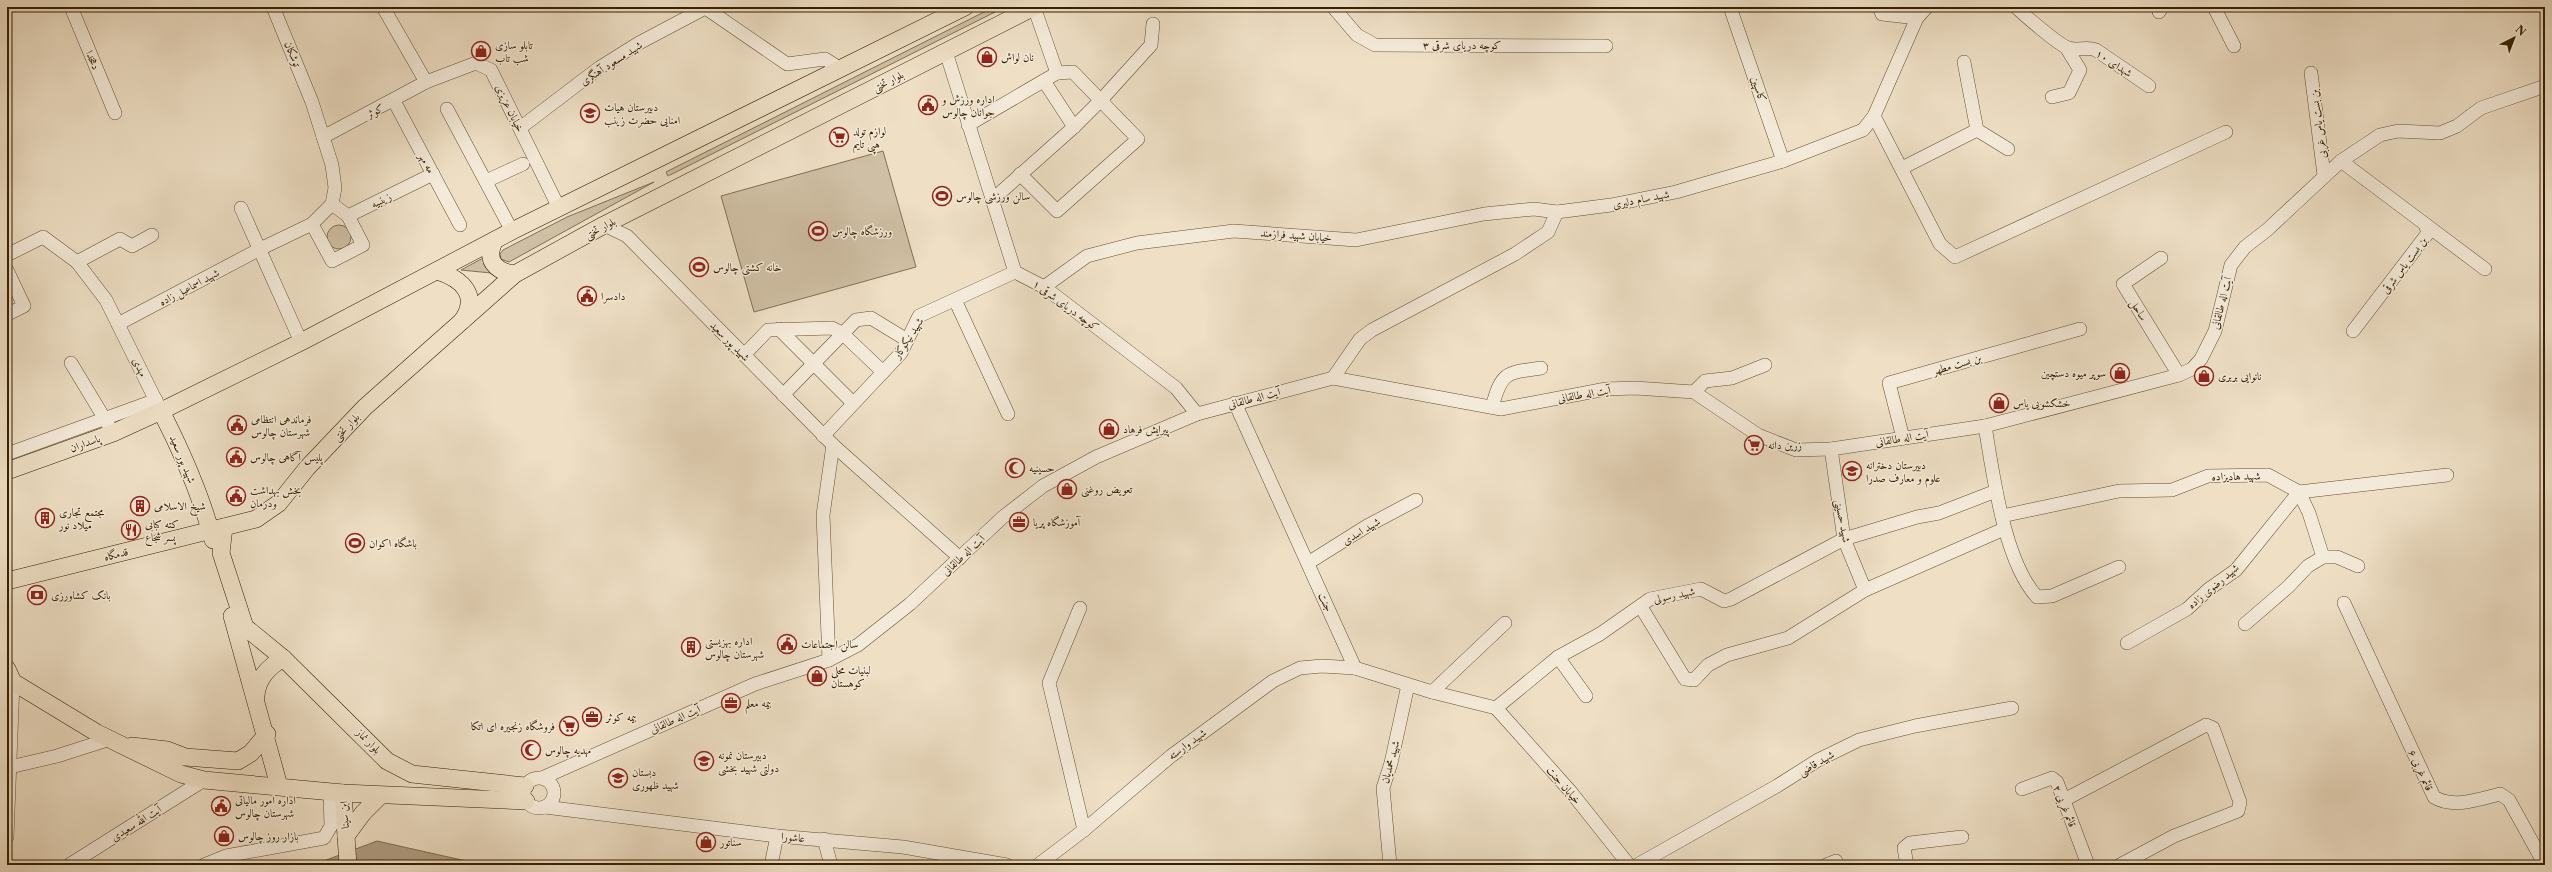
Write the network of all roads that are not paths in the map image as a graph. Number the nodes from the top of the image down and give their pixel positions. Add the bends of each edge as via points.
1 (71, 7) edge
2 (273, 7) edge
3 (383, 7) edge
4 (965, 7) edge
5 (1034, 7) edge
6 (1333, 7) edge
7 (1879, 7) edge
8 (1927, 7) edge
9 (2214, 7) edge
10 (707, 8) edge
11 (2019, 8) edge
12 (1732, 12) edge
13 (1917, 18) junction
14 (1152, 24) dead end
15 (1606, 46) dead end
16 (2234, 46) dead end
17 (2066, 47) junction
18 (946, 52) junction
19 (1964, 62) dead end
20 (841, 69) junction
21 (1057, 73) junction
22 (2311, 73) dead end
23 (1044, 81) junction
24 (426, 82) junction
25 (2149, 86) dead end
26 (2545, 86) edge
27 (2052, 97) dead end
28 (1102, 99) junction
29 (394, 101) junction
30 (447, 109) dead end
31 (115, 113) dead end
32 (1874, 116) junction
33 (968, 125) junction
34 (1074, 127) junction
35 (520, 128) junction
36 (1977, 130) junction
37 (2226, 132) dead end
38 (323, 137) junction
39 (2008, 149) dead end
40 (1783, 161) junction
41 (2341, 161) junction
42 (523, 164) dead end
43 (1902, 168) junction
44 (432, 174) junction
45 (1020, 174) junction
46 (2324, 176) junction
47 (486, 181) junction
48 (992, 200) junction
49 (332, 204) junction
50 (241, 208) dead end
51 (559, 208) junction
52 (630, 212) junction
53 (1556, 212) junction
54 (348, 216) junction
55 (312, 224) junction
56 (2426, 224) junction
57 (460, 225) dead end
58 (604, 225) junction
59 (512, 231) junction
60 (152, 235) dead end
61 (627, 236) junction
62 (495, 240) junction
63 (260, 249) junction
64 (7, 255) edge
65 (2161, 258) dead end
66 (77, 262) junction
67 (2485, 268) dead end
68 (7, 270) edge
69 (437, 271) junction
70 (1015, 272) junction
71 (515, 274) junction
72 (1044, 287) junction
73 (955, 300) junction
74 (10, 313) dead end
75 (462, 321) junction
76 (118, 324) junction
77 (779, 329) junction
78 (2080, 329) dead end
79 (2353, 331) dead end
80 (842, 333) junction
81 (907, 340) junction
82 (301, 342) junction
83 (744, 355) junction
84 (71, 363) dead end
85 (814, 363) junction
86 (1765, 365) dead end
87 (1541, 368) dead end
88 (883, 372) junction
89 (2179, 375) junction
90 (1333, 378) junction
91 (1694, 392) junction
92 (783, 395) junction
93 (854, 403) junction
94 (1235, 403) junction
95 (158, 405) junction
96 (1492, 407) junction
97 (1008, 414) dead end
98 (1197, 414) junction
99 (109, 426) junction
100 (1985, 426) junction
101 (823, 436) junction
102 (1903, 438) junction
103 (833, 445) junction
104 (1831, 449) junction
105 (7, 454) edge
106 (7, 471) edge
107 (2447, 475) dead end
108 (1996, 491) junction
109 (2299, 492) junction
110 (1416, 500) dead end
111 (2002, 516) junction
112 (217, 529) junction
113 (2004, 530) junction
114 (1844, 539) junction
115 (2323, 557) junction
116 (960, 558) junction
117 (1308, 563) junction
118 (2358, 566) dead end
119 (2119, 567) dead end
120 (7, 581) edge
121 (1865, 590) junction
122 (2344, 603) dead end
123 (1641, 607) junction
124 (1080, 608) dead end
125 (1505, 623) dead end
126 (2245, 624) dead end
127 (2127, 642) dead end
128 (1558, 657) junction
129 (283, 658) junction
130 (829, 660) junction
131 (1355, 668) junction
132 (10, 682) edge
133 (1408, 685) junction
134 (1432, 692) junction
135 (256, 696) junction
136 (1586, 696) dead end
137 (1496, 708) junction
138 (2012, 708) dead end
139 (266, 734) junction
140 (115, 742) junction
141 (10, 766) junction
142 (570, 766) junction
143 (542, 778) junction
144 (204, 780) junction
145 (279, 786) junction
146 (2022, 789) dead end
147 (554, 790) junction
148 (337, 793) junction
149 (525, 794) junction
150 (380, 796) junction
151 (2064, 800) junction
152 (545, 807) junction
153 (578, 810) junction
154 (1084, 830) junction
155 (346, 836) junction
156 (777, 836) junction
157 (7, 837) edge
158 (1962, 837) dead end
159 (824, 840) junction
160 (68, 865) edge
161 (204, 865) edge
162 (348, 865) edge
163 (771, 865) edge
164 (831, 865) edge
165 (1007, 865) edge
166 (1038, 865) edge
167 (1390, 865) edge
168 (1629, 865) edge
169 (1637, 865) edge
170 (1907, 865) edge
171 (2088, 865) edge
172 (2120, 865) edge
173 (2545, 865) edge

1 - 31 street, دهخدا
2 - 38 street, توشکان via 312,102
3 - 24 street
4 - 20 main road
5 - 18 main road, بلوار تختی
5 - 21 street
6 - 15 street, کوچه دریای شرقی ۳ via 1357,35 1375,45
7 - 13 street via 1882,14
8 - 13 street, شهید سام دلیری
9 - 16 street
10 - 20 street via 787,64 825,59
10 - 35 street, شهید مسعود آهنگری via 639,43 599,68
11 - 17 street
12 - 40 street, کاسپين
13 - 32 street, شهید سام دلیری
14 - 28 street via 1151,45
17 - 25 street, شهدای ۱۰ via 2096,50
17 - 27 street via 2080,70 2069,93
18 - 33 street
18 - 52 main road, بلوار تختی
19 - 36 street
20 - 51 main road
21 - 23 street
21 - 28 street via 1073,72
22 - 46 street, بن بست یاس غربی
23 - 33 street
23 - 34 street
24 - 29 street, کوثر
24 - 35 street, خیابان عزیزی via 476,63 491,70
26 - 41 street, آیت اله طالقانی via 2481,108 2458,126 2440,133 2398,131 2380,135
28 - 34 street
28 - 45 street via 1138,139 1057,211
29 - 38 street, کوثر
29 - 44 street, مه مهر
30 - 47 street
32 - 40 street, شهید سام دلیری via 1863,130
32 - 43 street
33 - 48 street
34 - 45 street
35 - 51 street, خیابان عزیزی
36 - 39 street
36 - 43 street
37 - 43 street via 1955,257 1940,244
38 - 49 street via 335,176
40 - 53 street, شهید سام دلیری via 1676,192 1611,205
41 - 46 street, آیت اله طالقانی
41 - 56 street, بن بست یاس شرقی
42 - 47 street
44 - 54 street, زینبیه
44 - 57 street, مه مهر
45 - 48 street
46 - 89 street, آیت اله طالقانی via 2267,230 2245,247 2230,265 2215,331 2201,359
47 - 59 street
48 - 70 street
49 - 54 street
49 - 55 street, شهید اسماعیل زاده
50 - 63 street
51 - 59 main road
52 - 58 main road, بلوار تختی
52 - 61 street via 625,225
53 - 72 street, خیابان شهید فرازمند via 1534,209 1484,214 1356,240 1234,231 1137,244 1087,256
53 - 90 street via 1548,232 1515,254 1372,330 1360,339
54 - 55 street via 363,245 332,261
55 - 63 street, شهید اسماعیل زاده
56 - 67 street
56 - 79 street, بن بست یاس شرقی via 2428,233
58 - 61 street, شهید پور سعید
58 - 71 main road, بلوار تختی
59 - 62 main road
60 - 66 street via 132,246 120,239
61 - 83 street, شهید پور سعید
62 - 69 main road
62 - 71 main road via 490,253 494,265 504,273
63 - 76 street, شهید اسماعیل زاده
63 - 82 street
64 - 66 street, مهدی via 43,237
65 - 89 street, ساحل via 2123,284
66 - 76 street, مهدی via 106,300
68 - 74 street via 24,306
69 - 75 main road via 456,278 466,289 469,303
69 - 82 main road
70 - 72 street, کوچه دریای شرقی ۱
70 - 73 street, شهید نیکوکار
71 - 75 main road, بلوار تختی
72 - 98 street, کوچه دریای شرقی ۱ via 1176,388
73 - 81 street, شهید نیکوکار via 919,316
73 - 97 street
75 - 112 main road, بلوار تختی via 364,407 307,468 279,503 256,519
76 - 95 street, مهدی
77 - 80 street via 832,328
77 - 83 street via 768,330
77 - 85 street
78 - 102 street, بن بست مطهر via 1889,383
80 - 81 street via 856,320 871,318
80 - 85 street
80 - 88 street
81 - 88 street, شهید نیکوکار via 901,353
82 - 95 main road
83 - 92 street, شهید پور سعید
84 - 99 street
85 - 92 street
85 - 93 street
86 - 91 street via 1732,378 1705,381
87 - 96 street via 1511,373 1499,383
88 - 93 street, شهید نیکوکار
89 - 100 street, آیت اله طالقانی
90 - 94 street, آیت اله طالقانی
90 - 96 street, آیت اله طالقانی
91 - 96 street, آیت اله طالقانی via 1606,389 1501,409
91 - 104 street, آیت اله طالقانی via 1758,435 1796,450
92 - 101 street, شهید پور سعید
93 - 101 street, شهید نیکوکار
94 - 98 street, آیت اله طالقانی
94 - 117 street, جنت
95 - 99 main road, پاسداران
95 - 112 main road, شهید پور سعید
98 - 116 street, آیت اله طالقانی via 1096,457 1042,486
99 - 105 street
99 - 106 main road, پاسداران
100 - 102 street, آیت اله طالقانی
100 - 108 street
101 - 103 street, شهید پور سعید
102 - 104 street, آیت اله طالقانی
103 - 116 street, شهید پور سعید
103 - 130 street via 823,515
104 - 114 street, شهید حسینی
107 - 109 street
108 - 111 street
108 - 114 street, شهید رسولی via 1939,513
109 - 111 street, شهید هادیزاده via 2268,475 2208,476 2172,490 2119,491
109 - 115 street
109 - 127 street, شهید رضوی زاده via 2236,570 2208,589 2187,608
110 - 117 street, شهید اسدی via 1367,526
111 - 113 street
112 - 120 main road, قدمگاه
112 - 129 main road, بلوار نماز via 221,553 245,627
112 - 135 main road, شهید پور سعید
113 - 119 street via 2029,588 2037,597 2052,596
113 - 121 street
114 - 121 street, شهید حسینی
114 - 123 street, شهید رسولی via 1731,600 1724,601 1701,590 1650,599
115 - 118 street via 2337,557
115 - 126 street via 2308,566
116 - 130 street, آیت اله طالقانی via 910,604 858,645
117 - 131 street, جنت
121 - 123 street via 1788,638 1727,655 1708,665 1694,680 1685,679
122 - 173 street, قائم غربی ۶ via 2434,797 2441,802 2456,802 2474,801 2500,794 2510,800
123 - 128 street, شهید رسولی
124 - 154 street via 1049,683
125 - 134 street
128 - 136 street
128 - 137 street, شهید رسولی
129 - 135 main road via 264,673 258,684
129 - 149 main road, بلوار نماز via 387,761 412,774
130 - 142 street, آیت اله طالقانی via 755,684
131 - 133 street
131 - 154 street, شهید وارسته via 1300,668 1274,681 1171,756
132 - 140 main road
132 - 141 street
133 - 134 street
133 - 167 street, شهید محمدیان via 1383,788
134 - 137 street
135 - 139 main road, شهید پور سعید
137 - 168 street, خیابان جنت via 1571,792
138 - 169 street, شهید قاضی via 1914,726 1859,740 1818,760
139 - 140 main road via 252,753 238,761 185,757 166,750
139 - 145 main road, شهید پور سعید
140 - 141 street
140 - 144 main road via 181,774
141 - 157 street
142 - 143 street, آیت اله طالقانی
142 - 147 street
143 - 147 street
143 - 149 street via 532,779
144 - 145 main road
144 - 160 street, آیت الله سعیدی
145 - 148 main road
146 - 151 street, قائم غربی ۲ via 2052,778 2057,782
147 - 152 street via 551,802
147 - 153 street via 562,802
148 - 150 main road
148 - 155 main road, ابن سینا
148 - 161 street via 331,826 324,838 226,856
149 - 150 main road
149 - 152 street via 533,807
150 - 155 main road
151 - 171 street, قائم غربی ۲
151 - 172 street via 2206,725 2213,728 2240,802 2238,811 2174,836
152 - 153 street, عاشورا
153 - 156 street, عاشورا
154 - 166 street, شهید وارسته
155 - 162 main road, ابن سینا
156 - 159 street, عاشورا
156 - 163 street
158 - 170 street via 1910,843 1904,848
159 - 164 street
159 - 165 street, عاشورا via 903,847

